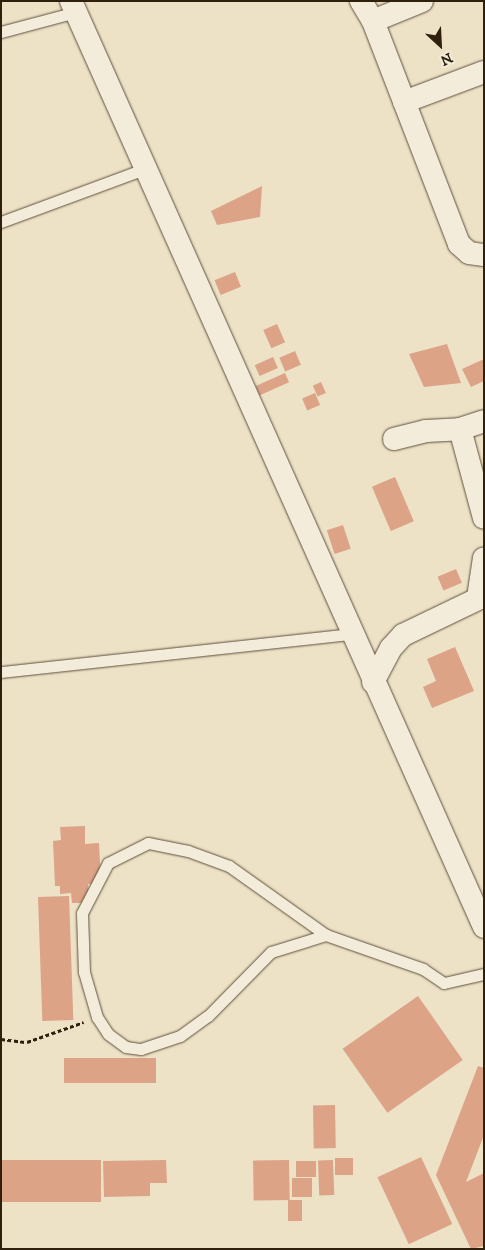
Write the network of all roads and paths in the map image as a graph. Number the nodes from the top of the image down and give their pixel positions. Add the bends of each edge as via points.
1 (361, 1) edge
2 (422, 1) edge
3 (73, 6) edge
4 (373, 21) junction
5 (1, 32) edge
6 (484, 72) edge
7 (404, 102) junction
8 (144, 169) junction
9 (2, 220) edge
10 (484, 255) edge
11 (484, 420) edge
12 (460, 429) junction
13 (394, 439) dead end
14 (484, 518) edge
15 (484, 558) edge
16 (481, 597) edge
17 (351, 634) junction
18 (1, 672) edge
19 (373, 682) junction
20 (484, 927) edge
21 (326, 935) junction
22 (484, 974) edge
23 (97, 1017) junction
24 (1, 1039) edge

1 - 4 street
2 - 4 street
3 - 5 lane
3 - 8 street
4 - 7 street
6 - 7 street
7 - 10 street via 459,244 469,252
8 - 9 lane
8 - 17 street
11 - 12 street
12 - 13 street via 436,430
12 - 14 street
15 - 16 street
16 - 19 street via 403,635 391,648
17 - 18 lane
17 - 19 street
19 - 20 street
21 - 22 lane via 423,969 444,983
21 - 23 lane via 271,952 208,1016 159,1045 141,1049 126,1047 108,1034
21 - 23 lane via 230,866 188,851 148,843 108,863 82,913 84,972
23 - 24 path via 27,1042

